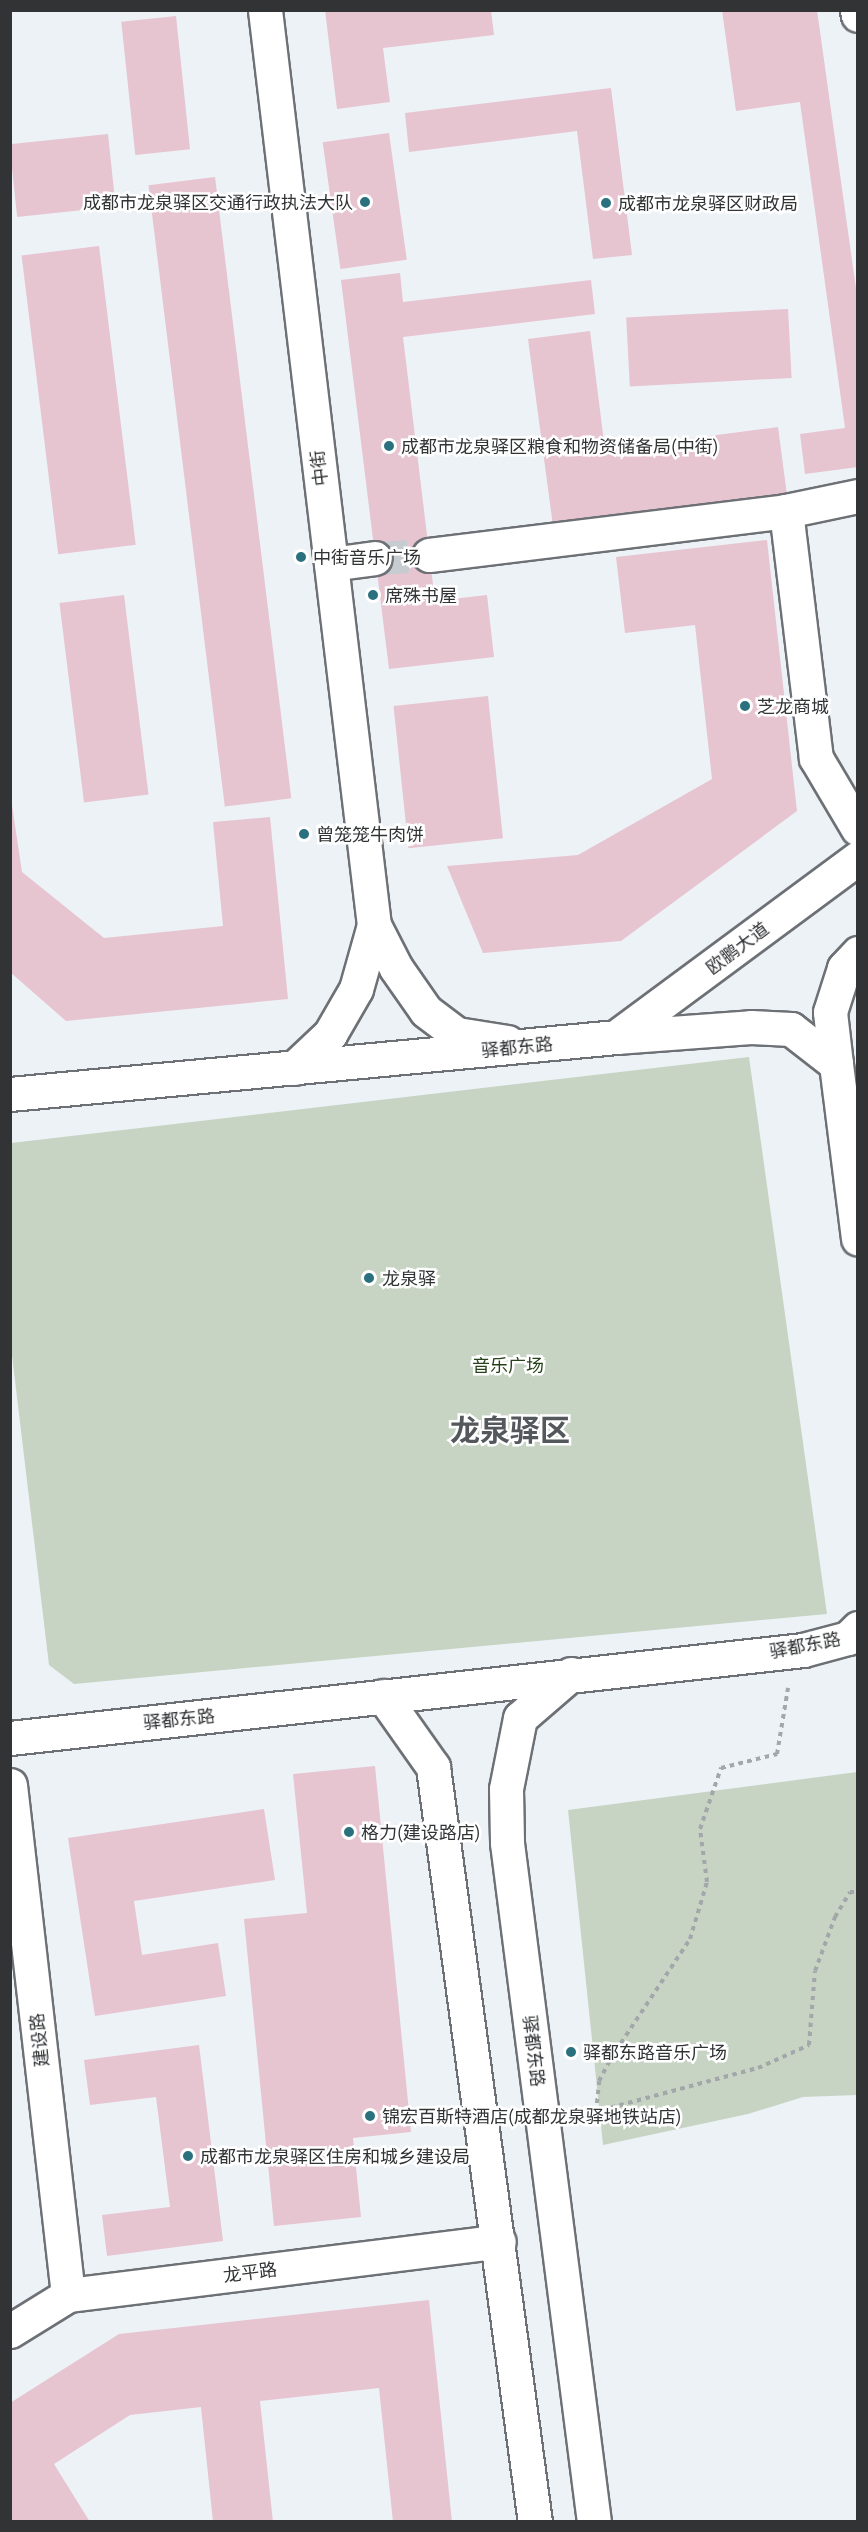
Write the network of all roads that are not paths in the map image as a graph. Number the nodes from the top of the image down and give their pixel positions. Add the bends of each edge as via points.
1 (265, 10) edge
2 (858, 496) edge
3 (786, 511) junction
4 (429, 555) tunnel mouth
5 (375, 558) tunnel mouth
6 (331, 564) junction
7 (858, 829) edge
8 (858, 858) edge
9 (374, 925) junction
10 (858, 952) edge
11 (616, 1037) junction
12 (527, 1046) junction
13 (836, 1064) junction
14 (294, 1068) junction
15 (10, 1094) edge
16 (858, 1239) edge
17 (854, 1635) edge
18 (571, 1674) junction
19 (383, 1696) junction
20 (10, 1738) edge
21 (11, 1793) edge
22 (499, 2241) junction
23 (68, 2295) junction
24 (10, 2331) edge
25 (535, 2522) edge
26 (594, 2522) edge

1 - 6 main road, 中街
2 - 3 main road
3 - 4 main road
3 - 7 main road via 816,758
5 - 6 main road
6 - 9 main road, 中街
8 - 11 main road, 欧鹏大道
9 - 12 main road via 396,968 426,1011 457,1034
9 - 14 main road via 356,989 330,1034
10 - 13 main road via 844,968 830,1012
11 - 12 main road, 驿都东路
11 - 13 main road, 驿都东路 via 751,1027 791,1029
12 - 14 main road, 驿都东路
13 - 16 main road
14 - 15 main road, 驿都东路
17 - 18 main road, 驿都东路 via 802,1650
18 - 19 main road, 驿都东路
18 - 26 main road, 驿都东路 via 520,1718 506,1788 507,1842
19 - 20 main road, 驿都东路
19 - 22 main road via 433,1767
21 - 23 main road, 建设路
22 - 23 main road, 龙平路
22 - 25 main road
23 - 24 main road, 龙平路

